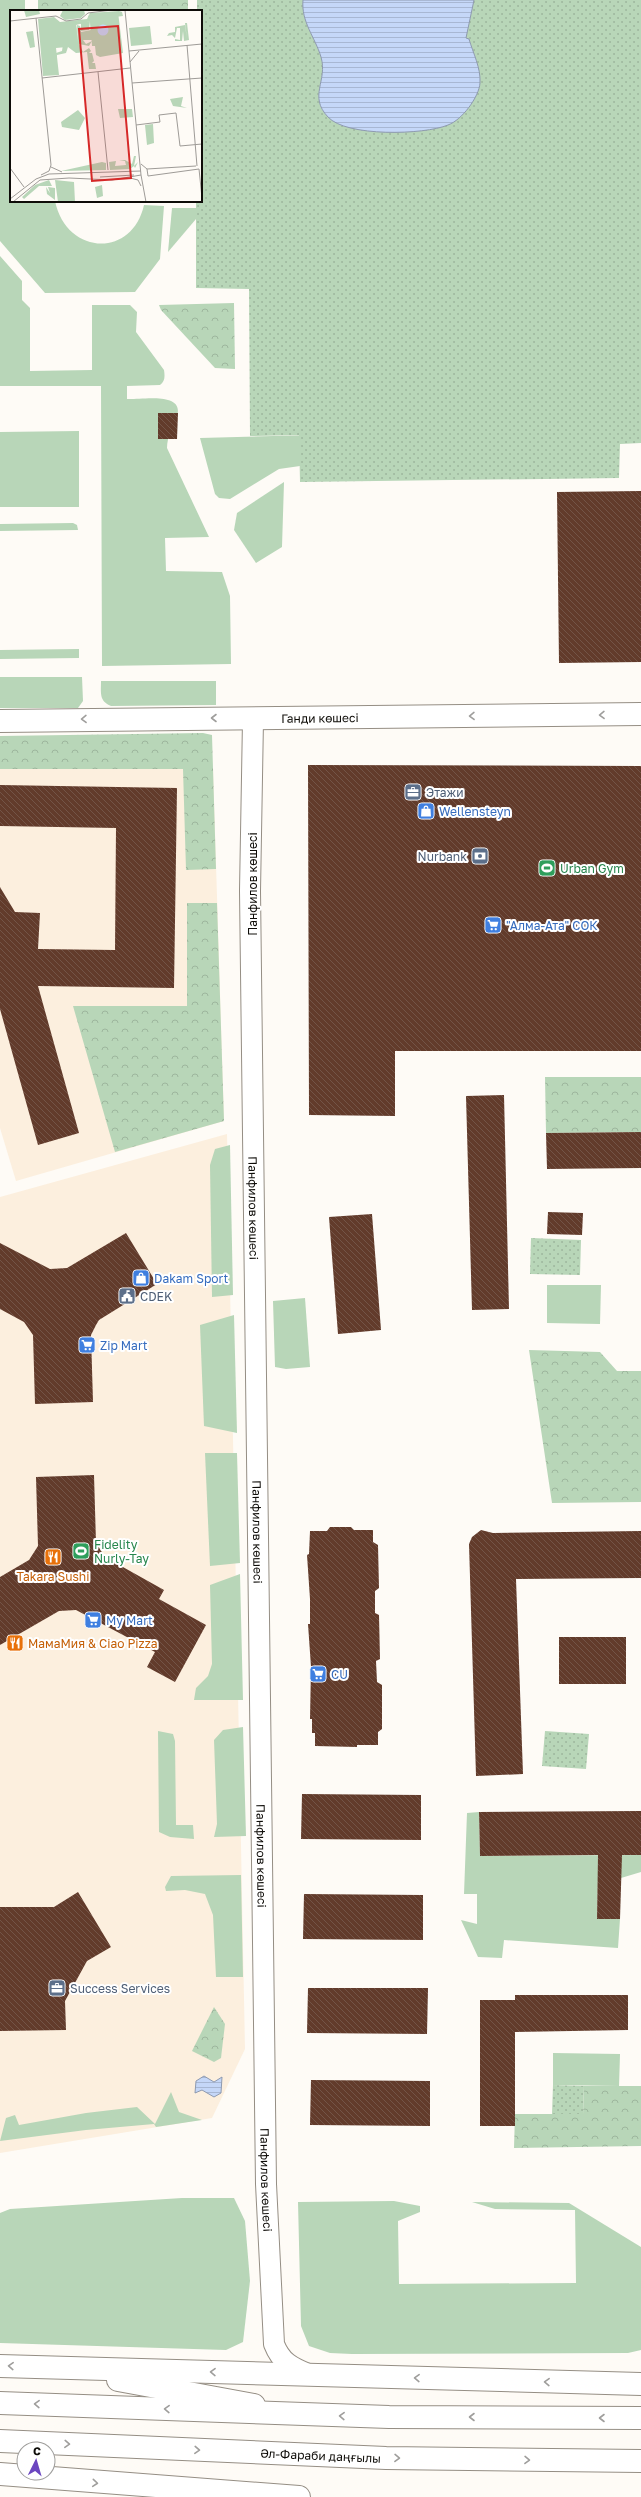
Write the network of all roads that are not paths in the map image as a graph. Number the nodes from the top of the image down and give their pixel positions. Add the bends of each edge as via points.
1 (641, 714) edge
2 (253, 720) junction
3 (0, 721) edge
4 (274, 2344) junction
5 (0, 2366) edge
6 (50, 2368) junction
7 (242, 2373) junction
8 (308, 2374) junction
9 (641, 2374) edge
10 (586, 2383) junction
11 (641, 2384) edge
12 (0, 2403) edge
13 (304, 2415) junction
14 (641, 2418) edge
15 (0, 2441) edge
16 (641, 2461) edge
17 (0, 2474) edge
18 (299, 2497) edge

1 -> 2 main road, Ганди көшесі
2 -> 3 main road, Ганди көшесі
2 - 4 street, Панфилов көшесі via 250,891 264,2108
4 - 7 street via 270,2357 257,2368
4 - 8 street via 279,2357 290,2366
6 -> 5 main road
7 -> 6 main road
6 - 13 main road
7 - 8 main road
10 -> 8 main road
9 - 10 main road
10 - 11 main road
13 -> 12 main road
14 -> 13 main road
15 -> 16 main road, Әл-Фараби даңғылы via 386,2458
17 -> 18 main road

